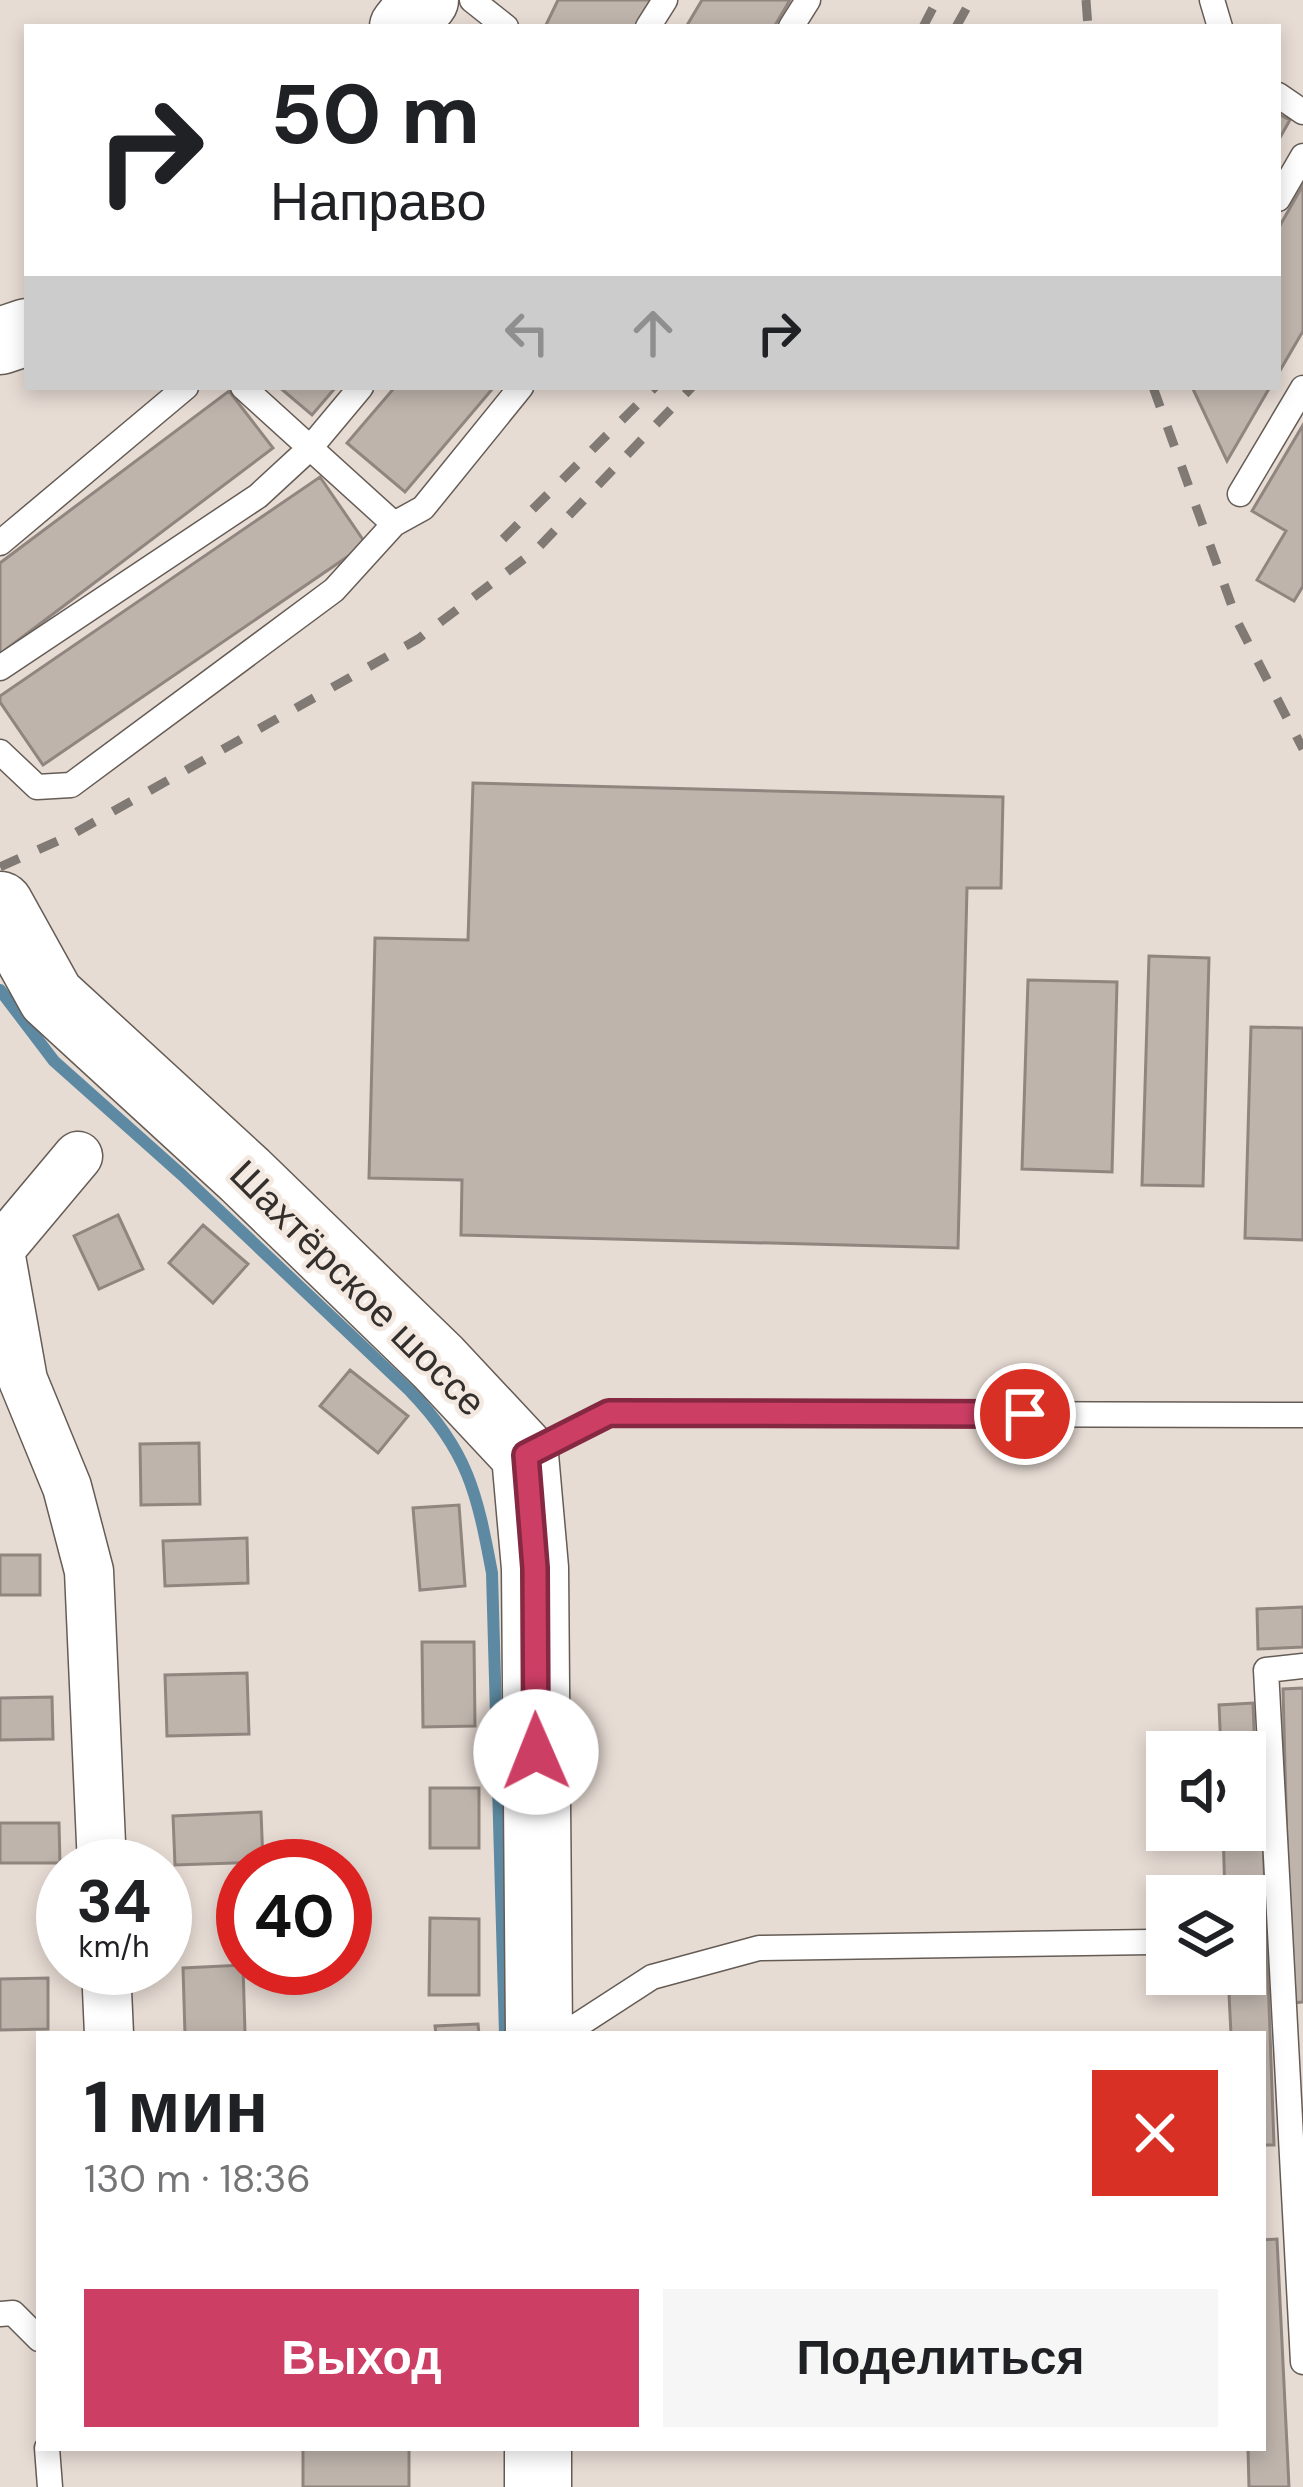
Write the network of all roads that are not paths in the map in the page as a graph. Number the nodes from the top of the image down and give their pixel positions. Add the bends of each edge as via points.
1 (425, 0) edge
2 (405, 24) edge
3 (1303, 156) edge
4 (1281, 194) edge
5 (1303, 388) edge
6 (182, 390) edge
7 (246, 390) edge
8 (358, 390) edge
9 (519, 390) edge
10 (310, 448) junction
11 (1240, 494) dead end
12 (394, 524) junction
13 (0, 543) edge
14 (0, 668) edge
15 (0, 752) edge
16 (0, 905) edge
17 (78, 1156) dead end
18 (0, 1250) edge
19 (1303, 1415) edge
20 (526, 1455) junction
21 (1303, 1666) edge
22 (101, 1839) edge
23 (1146, 1942) edge
24 (107, 1995) edge
25 (109, 2031) edge
26 (539, 2031) edge
27 (569, 2031) edge
28 (0, 2314) edge
29 (36, 2336) edge
30 (1303, 2362) edge
31 (47, 2451) edge
32 (538, 2451) edge
33 (50, 2487) edge
34 (538, 2487) edge

1 - 2 street
3 - 4 lane
5 - 11 lane
6 - 13 lane
7 - 10 lane
8 - 10 lane
9 - 12 lane via 423,508
10 - 12 lane
10 - 14 lane via 258,496
12 - 15 lane via 334,590 71,785 37,787
16 - 20 street, Шахтёрское шоссе via 51,997 245,1174
17 - 18 street
18 - 22 street via 23,1381 67,1487 89,1571
19 - 20 lane via 609,1413
20 - 26 street via 535,1568
21 - 30 lane via 1265,1670
23 - 27 lane via 759,1948 652,1977
24 - 25 street
28 - 29 lane via 13,2313
31 - 33 lane
32 - 34 street

